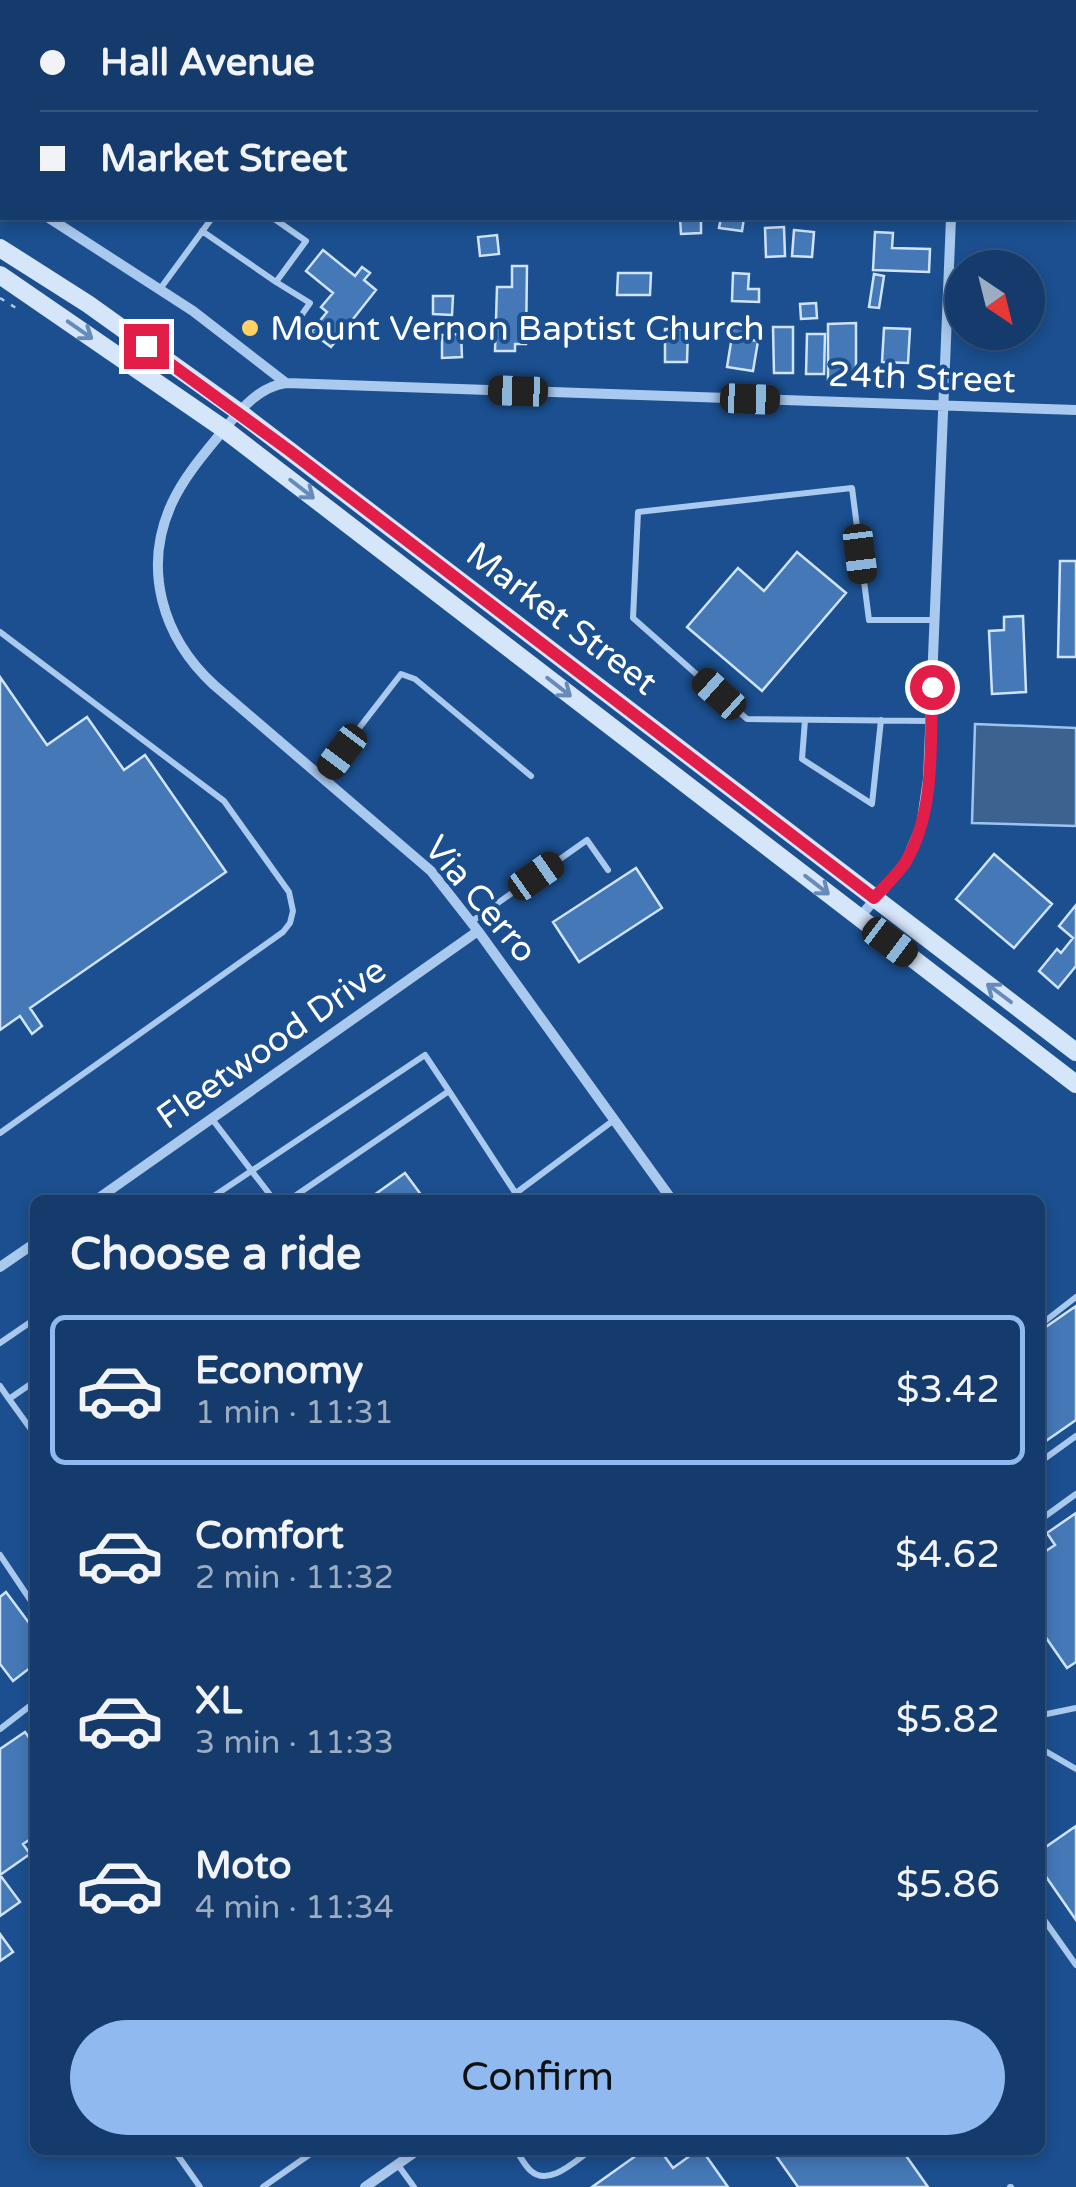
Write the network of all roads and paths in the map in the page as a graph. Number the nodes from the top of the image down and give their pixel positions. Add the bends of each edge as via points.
1 (53, 220) edge
2 (210, 220) edge
3 (275, 220) edge
4 (950, 220) edge
5 (202, 231) junction
6 (0, 248) edge
7 (0, 275) edge
8 (276, 282) junction
9 (160, 290) junction
10 (296, 323) dead end
11 (286, 383) junction
12 (943, 406) junction
13 (1076, 410) edge
14 (239, 412) junction
15 (224, 429) junction
16 (934, 620) junction
17 (0, 632) edge
18 (804, 720) junction
19 (882, 720) junction
20 (931, 721) junction
21 (531, 776) dead end
22 (322, 777) junction
23 (608, 870) dead end
24 (874, 898) junction
25 (859, 918) junction
26 (475, 926) junction
27 (1076, 1052) edge
28 (1076, 1084) edge
29 (449, 1091) junction
30 (212, 1118) junction
31 (614, 1120) junction
32 (0, 1133) edge
33 (251, 1170) junction
34 (103, 1195) edge
35 (215, 1195) edge
36 (270, 1195) edge
37 (296, 1195) edge
38 (517, 1195) edge
39 (520, 1195) edge
40 (668, 1195) edge
41 (30, 1247) edge
42 (0, 1268) edge
43 (1076, 1297) edge
44 (1045, 1321) edge
45 (30, 1322) edge
46 (0, 1343) edge
47 (30, 1385) edge
48 (0, 1386) edge
49 (9, 1400) junction
50 (30, 1428) edge
51 (1076, 1436) edge
52 (1045, 1458) edge
53 (1076, 1494) edge
54 (1045, 1516) edge
55 (0, 1556) edge
56 (30, 1600) edge
57 (30, 1706) edge
58 (1076, 1708) edge
59 (1045, 1714) edge
60 (0, 1729) edge
61 (1045, 1751) edge
62 (1076, 1770) edge
63 (1045, 1921) edge
64 (1076, 1965) edge
65 (178, 2155) edge
66 (309, 2155) edge
67 (407, 2155) edge
68 (520, 2155) edge
69 (584, 2155) edge
70 (398, 2164) junction
71 (200, 2187) edge
72 (263, 2187) edge
73 (365, 2187) edge
74 (414, 2187) edge

1 - 9 street
2 - 5 lane
3 - 8 lane via 306,241
4 - 12 street
5 - 8 lane
5 - 9 lane
6 - 14 main road, Market Street
7 -> 15 main road, Market Street
8 - 10 lane via 310,302
9 - 11 street
11 - 12 street, 24th Street
11 - 14 street via 269,387
12 - 13 street, 24th Street
12 - 16 street
14 - 15 street, Via Cerro
14 - 24 main road, Market Street
15 - 22 street, Via Cerro via 177,492 162,528 162,605 202,674
15 -> 25 main road, Market Street
16 - 18 lane via 869,620 852,488 638,512 633,618 747,719
16 - 20 street
17 - 32 lane via 224,800 289,892 294,911 283,932
18 - 19 lane
18 - 19 lane via 802,759 872,804
19 - 20 lane
20 - 24 street via 922,826 904,864
21 - 22 lane via 400,674
22 - 26 street, Via Cerro via 430,871
23 - 26 lane via 588,840
24 - 25 street
27 -> 24 main road, Market Street
25 - 28 main road, Market Street
26 - 30 street, Fleetwood Drive
26 - 31 street, Via Cerro
29 - 33 lane via 425,1055
29 - 37 lane
29 - 38 lane
30 - 33 lane
30 - 34 street, Fleetwood Drive
31 - 39 lane
31 - 40 street, Via Cerro
33 - 35 lane
33 - 36 lane
41 - 42 street
43 - 44 lane
45 - 46 lane
47 - 49 lane
48 - 49 lane
49 - 50 lane
51 - 52 lane
53 - 54 lane
55 - 56 lane
57 - 60 lane
58 - 59 lane
61 - 62 lane
63 - 64 lane
65 - 71 lane
66 - 72 lane
67 - 70 street
68 - 69 lane via 532,2172 551,2178
70 - 73 street
70 - 74 lane

